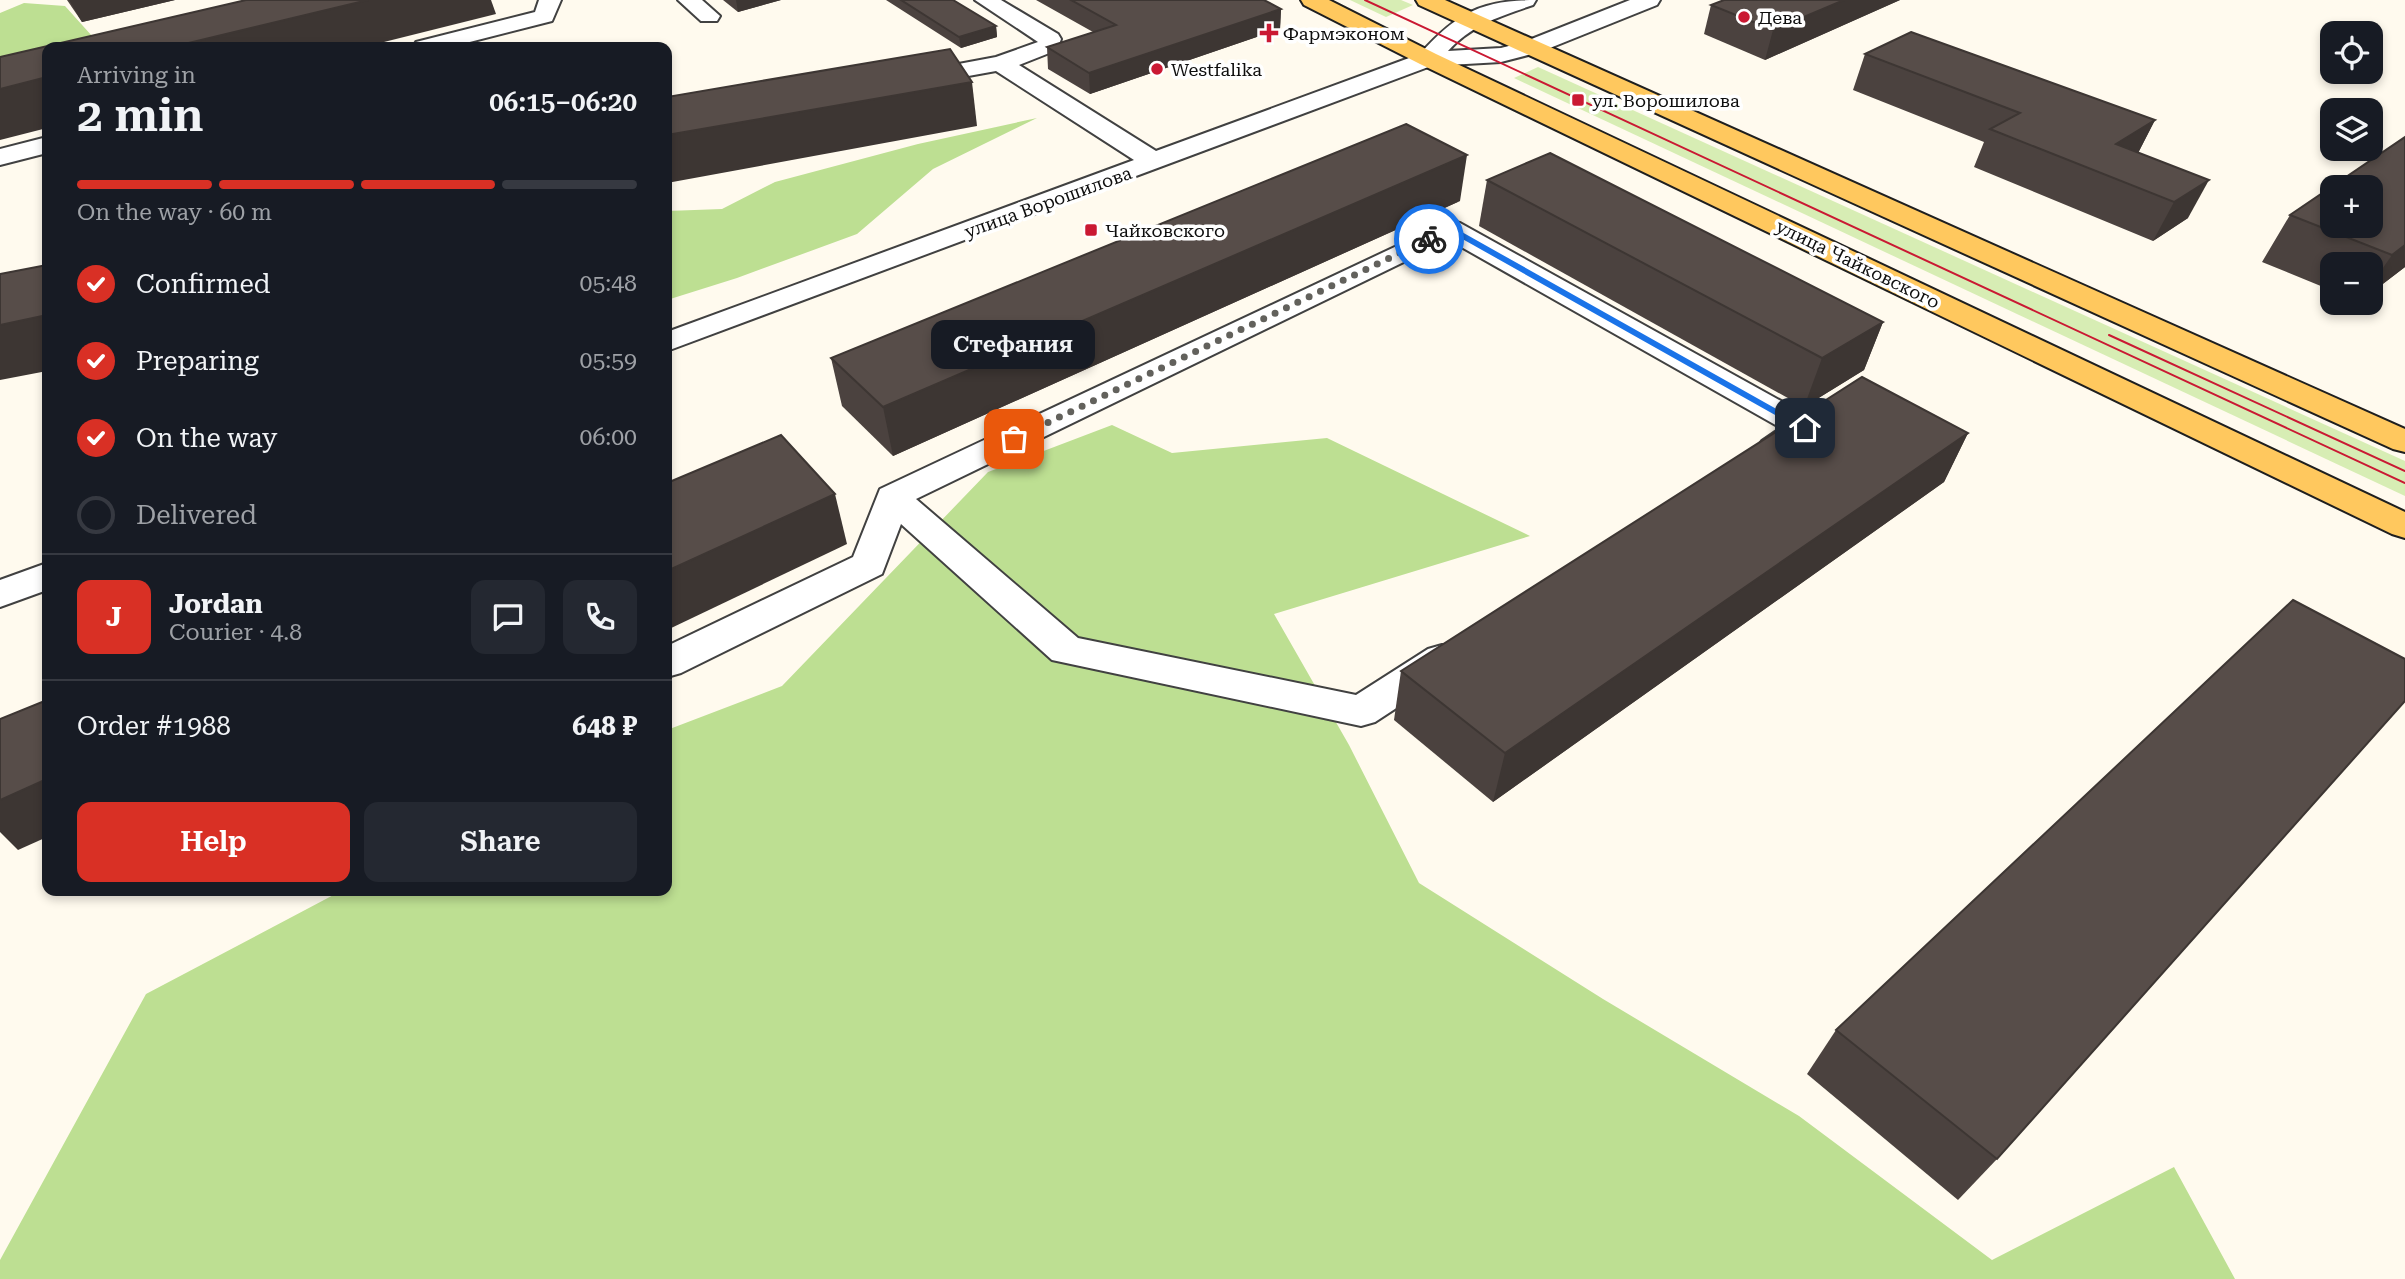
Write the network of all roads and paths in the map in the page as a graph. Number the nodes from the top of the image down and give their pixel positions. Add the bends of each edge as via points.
1 (550, 0) edge
2 (689, 0) edge
3 (986, 0) edge
4 (1312, 0) edge
5 (1427, 0) edge
6 (1525, 0) edge
7 (1649, 0) edge
8 (709, 16) dead end
9 (1474, 19) junction
10 (443, 42) edge
11 (1532, 47) junction
12 (1429, 59) junction
13 (1000, 63) junction
14 (893, 83) edge
15 (42, 146) edge
16 (0, 157) edge
17 (1155, 162) junction
18 (672, 340) edge
19 (2405, 442) edge
20 (1747, 465) edge
21 (892, 497) junction
22 (2405, 526) edge
23 (42, 578) edge
24 (0, 594) edge
25 (1466, 644) edge
26 (672, 661) edge

1 - 10 street via 544,16
2 - 8 street
3 - 13 street via 1050,38 1043,49
4 - 12 main road, улица Чайковского
5 - 9 main road
6 - 9 street, улица Ворошилова
7 - 11 street, улица Ворошилова
9 - 11 main road
9 - 12 street, улица Ворошилова via 1453,32
11 - 12 street, улица Ворошилова via 1502,55
11 - 19 main road
12 - 17 street, улица Ворошилова
12 - 22 main road, улица Чайковского
13 - 14 street
13 - 17 street
15 - 16 street
17 - 18 street, улица Ворошилова
20 - 21 street via 1805,428 1450,229
21 - 25 street via 1066,650 1361,710
21 - 26 street via 869,565
23 - 24 street

